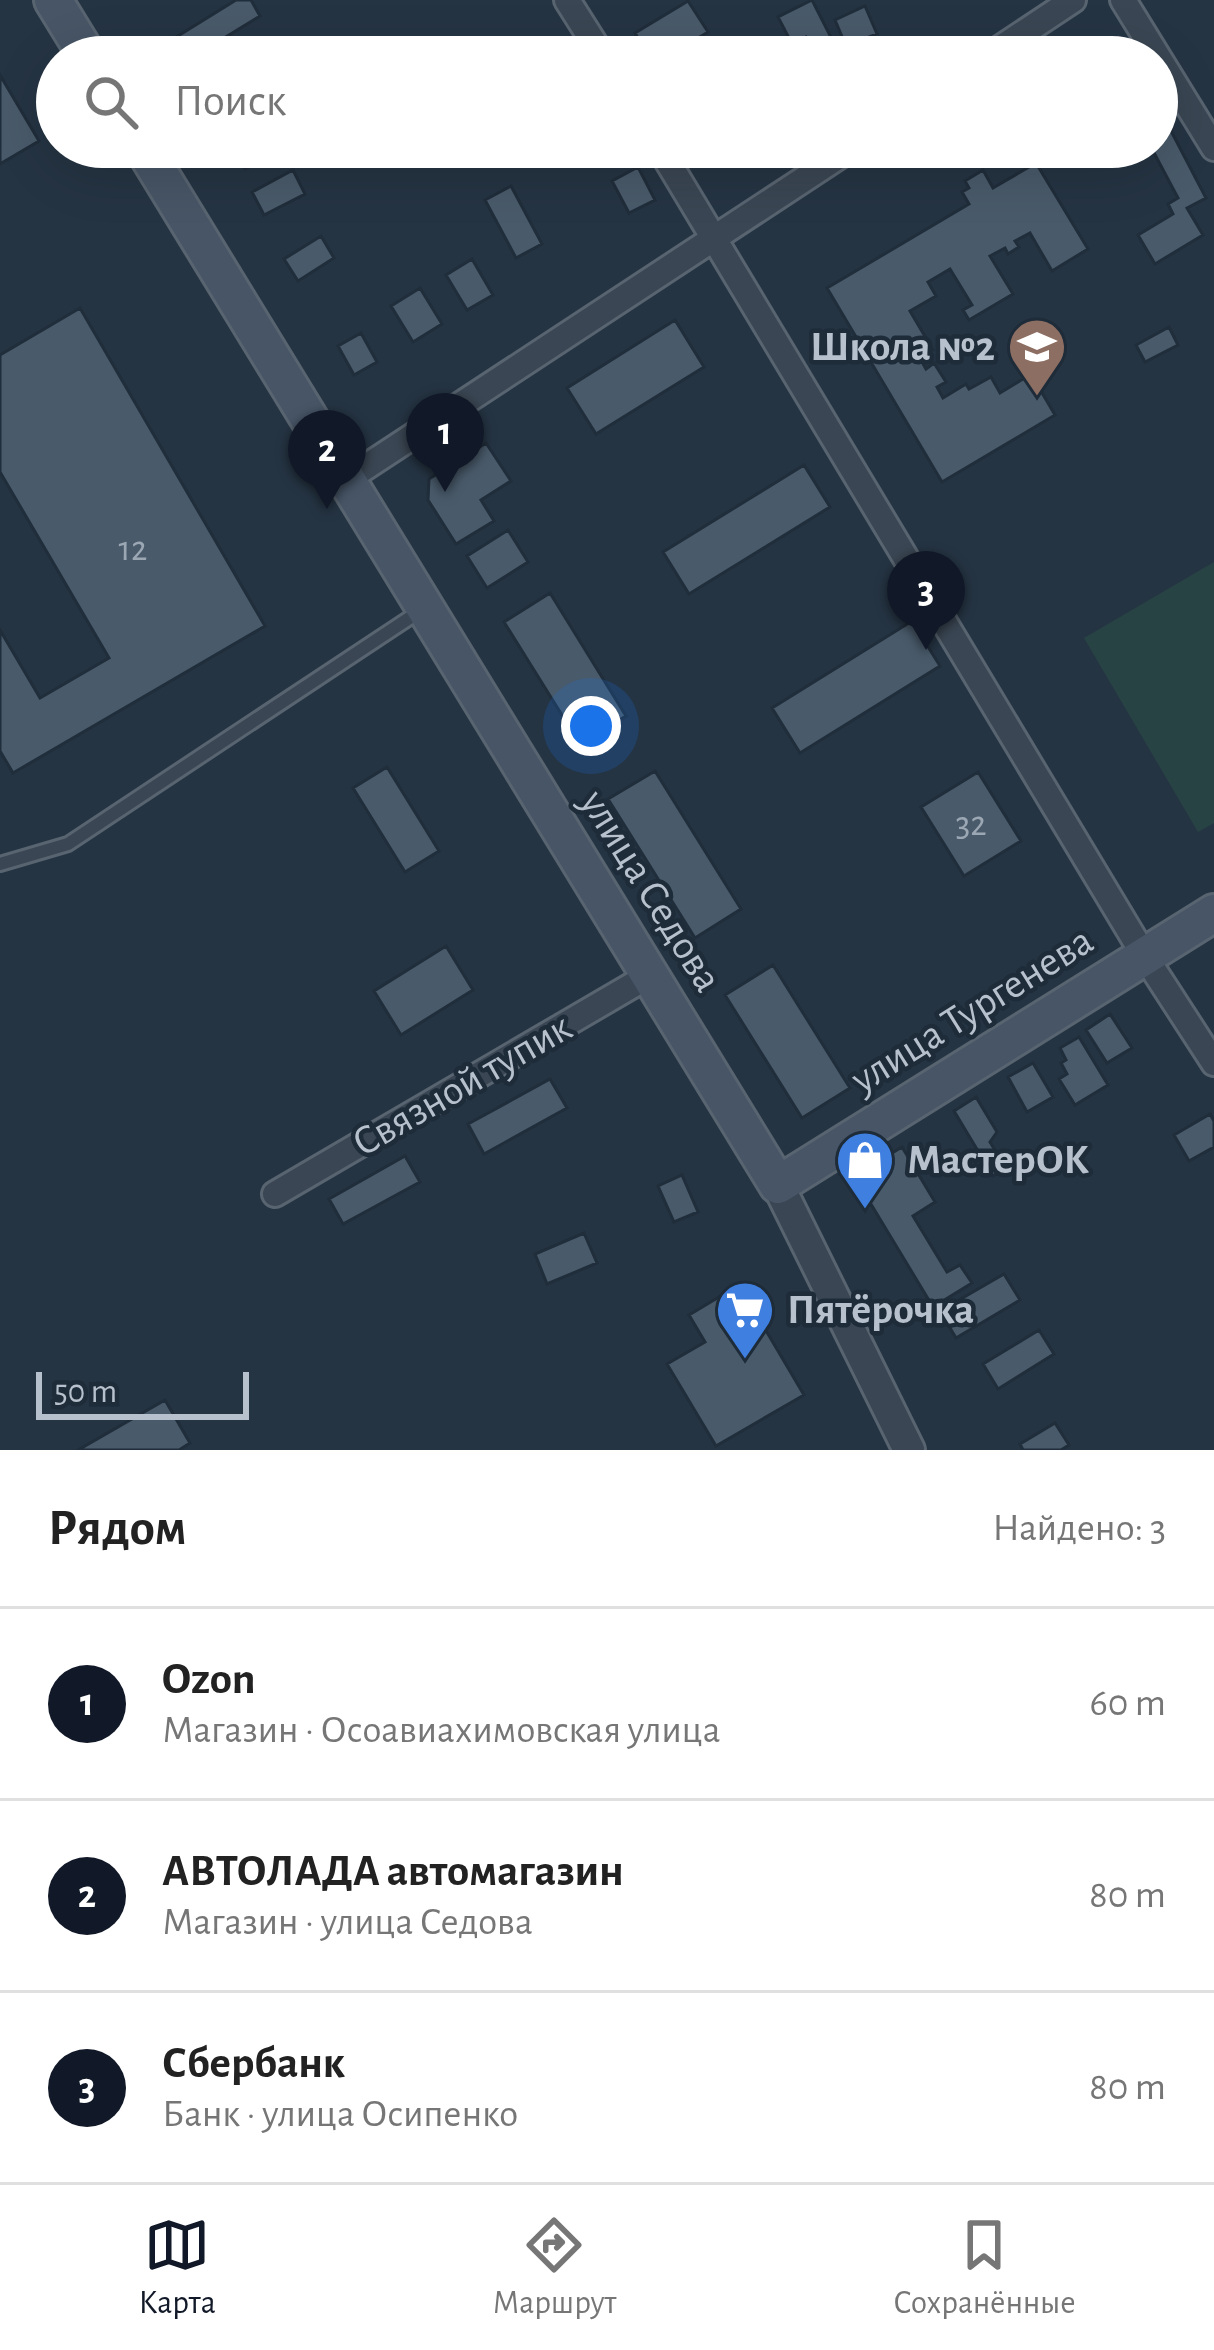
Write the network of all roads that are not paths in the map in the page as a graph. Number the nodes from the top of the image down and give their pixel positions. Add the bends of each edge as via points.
1 (53, 0) edge
2 (567, 0) edge
3 (1073, 0) edge
4 (1123, 0) edge
5 (75, 36) edge
6 (590, 36) edge
7 (1019, 36) edge
8 (1145, 36) edge
9 (1178, 89) edge
10 (1214, 148) edge
11 (156, 168) edge
12 (672, 168) edge
13 (821, 168) edge
14 (716, 238) junction
15 (346, 480) junction
16 (424, 608) junction
17 (0, 864) edge
18 (1214, 913) edge
19 (1144, 955) junction
20 (650, 975) junction
21 (1214, 1064) edge
22 (778, 1185) junction
23 (275, 1195) dead end
24 (909, 1450) edge

1 - 5 main road
2 - 6 street
3 - 7 street
4 - 8 street
9 - 10 street
11 - 15 main road, улица Седова
12 - 14 street
13 - 14 street
14 - 15 street
14 - 19 street
15 - 16 main road, улица Седова
16 - 17 lane via 68,844
16 - 20 main road, улица Седова
18 - 19 main road, улица Тургенева
19 - 21 street
19 - 22 main road, улица Тургенева
20 - 22 main road, улица Седова
20 - 23 street, Связной тупик
22 - 24 street, улица Седова

